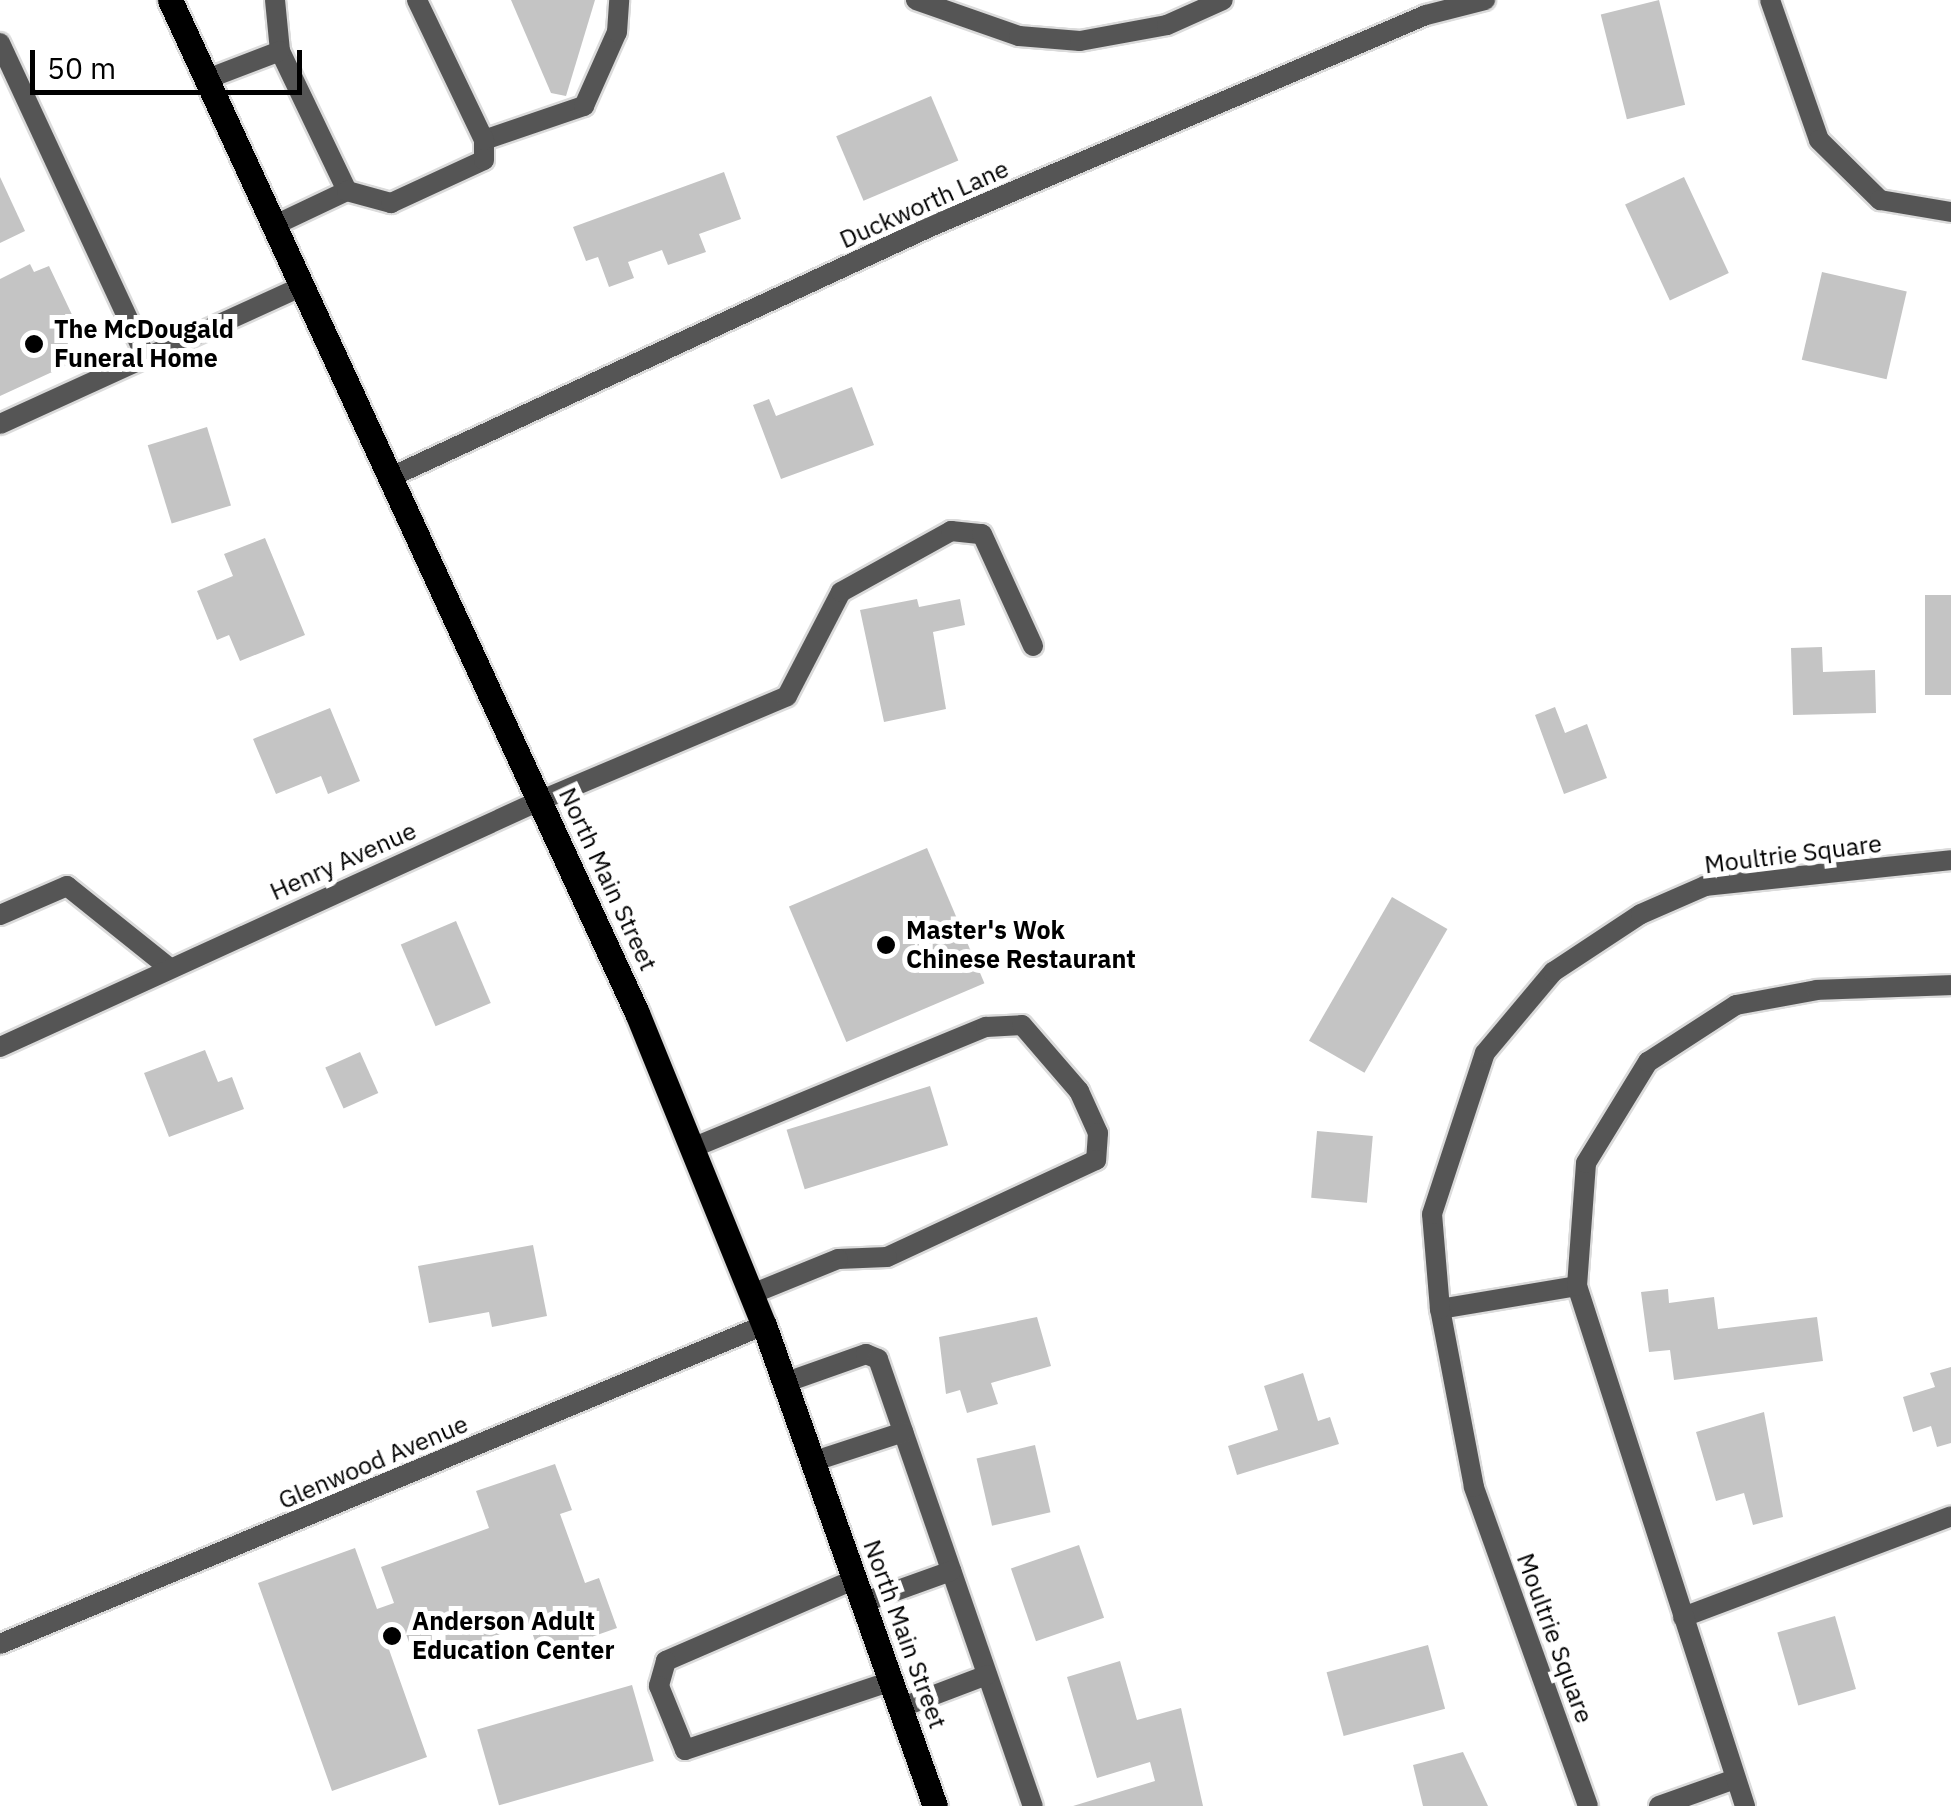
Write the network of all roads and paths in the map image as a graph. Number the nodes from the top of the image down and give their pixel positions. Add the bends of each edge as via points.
1 (170, 0) edge
2 (275, 0) edge
3 (417, 0) edge
4 (619, 0) edge
5 (916, 0) edge
6 (1223, 0) edge
7 (1485, 0) edge
8 (1770, 0) edge
9 (0, 43) edge
10 (280, 51) junction
11 (207, 79) junction
12 (8, 83) edge
13 (484, 140) junction
14 (347, 190) junction
15 (1951, 212) edge
16 (275, 225) junction
17 (303, 286) junction
18 (146, 358) junction
19 (0, 424) edge
20 (391, 477) junction
21 (1033, 646) dead end
22 (539, 801) junction
23 (1951, 860) edge
24 (0, 915) edge
25 (168, 968) junction
26 (1951, 985) edge
27 (0, 1047) edge
28 (692, 1148) junction
29 (1577, 1286) junction
30 (752, 1294) junction
31 (1440, 1309) junction
32 (764, 1325) junction
33 (784, 1382) junction
34 (902, 1432) junction
35 (812, 1462) junction
36 (1951, 1516) edge
37 (951, 1571) junction
38 (857, 1592) junction
39 (1683, 1617) junction
40 (0, 1644) edge
41 (987, 1675) junction
42 (890, 1682) junction
43 (900, 1708) junction
44 (1735, 1780) junction
45 (1031, 1802) edge
46 (935, 1806) edge
47 (1008, 1806) edge
48 (1588, 1806) edge
49 (1659, 1806) edge
50 (1745, 1806) edge

1 - 11 main road, North Main Street
2 - 10 street
3 - 13 street
4 - 13 street via 617,32 584,106
5 - 6 street via 1019,36 1080,40 1145,31
7 - 20 street, Duckworth Lane via 1426,15 932,226
8 - 15 street via 1819,140 1880,200
9 - 12 street
10 - 11 street
10 - 14 street
11 - 16 main road, North Main Street
12 - 18 street
13 - 14 street via 484,160 391,203
14 - 16 street
16 - 17 main road, North Main Street
17 - 18 street
17 - 20 main road, North Main Street
18 - 19 street
20 - 22 main road, North Main Street
21 - 22 street, Henry Avenue via 982,534 951,531 886,559 840,592 787,696
22 - 25 street, Henry Avenue
22 - 28 main road, North Main Street
23 - 31 street, Moultrie Square via 1705,886 1641,914 1552,972 1480,1071 1432,1214
24 - 25 street via 67,886
25 - 27 street, Henry Avenue
26 - 29 street via 1818,990 1736,1005 1648,1062 1586,1164
28 - 30 main road, North Main Street
28 - 30 street via 986,1027 1022,1025 1079,1092 1098,1133 1096,1160 887,1257 838,1259
29 - 31 street
29 - 39 street
30 - 32 main road, North Main Street
31 - 48 street, Moultrie Square via 1474,1486
32 - 33 main road, North Main Street
32 - 40 street, Glenwood Avenue
33 - 34 street via 866,1354 878,1359
33 - 35 main road, North Main Street
34 - 35 street
34 - 37 street
35 - 38 main road, North Main Street
36 - 39 street
37 - 38 street
37 - 41 street
38 - 42 main road, North Main Street
38 - 42 street via 666,1661 659,1686 685,1750
39 - 44 street
41 - 43 street
41 - 45 street
42 - 43 main road, North Main Street
43 - 46 main road, North Main Street
44 - 49 street
44 - 50 street
45 - 47 street

